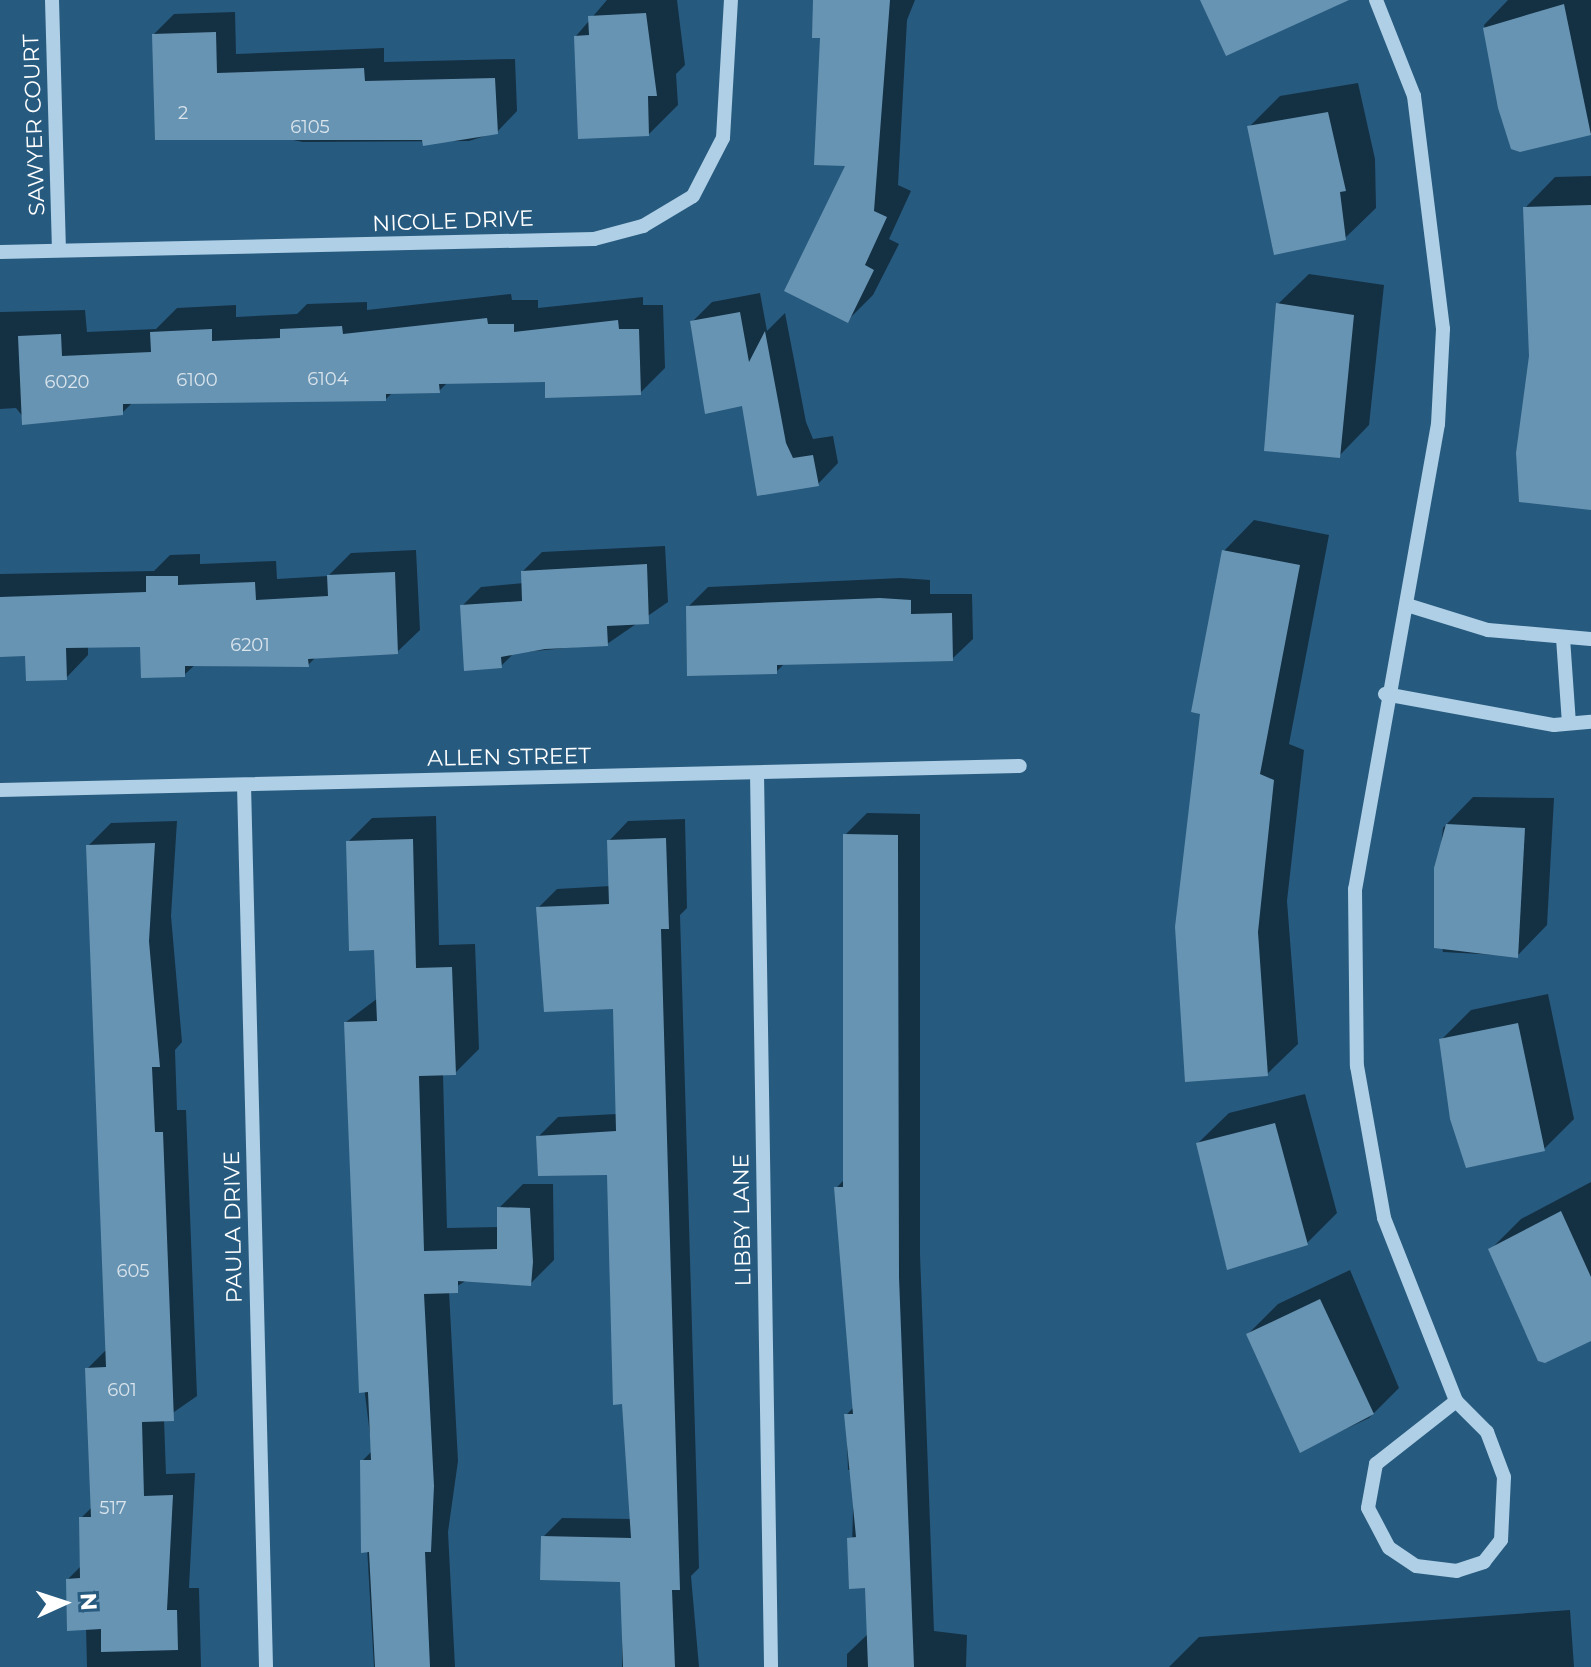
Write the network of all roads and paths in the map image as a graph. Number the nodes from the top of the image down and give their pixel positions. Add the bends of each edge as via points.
1 (52, 0) edge
2 (731, 0) edge
3 (1376, 0) edge
4 (59, 250) junction
5 (0, 252) edge
6 (1407, 605) junction
7 (1563, 638) junction
8 (1591, 639) edge
9 (1385, 694) junction
10 (1591, 722) edge
11 (1569, 723) junction
12 (1020, 766) dead end
13 (757, 773) junction
14 (244, 785) junction
15 (0, 790) edge
16 (1456, 1401) junction
17 (266, 1667) edge
18 (771, 1667) edge

1 - 4 street, SAWYER COURT
2 - 4 street, NICOLE DRIVE via 723,138 693,196 643,226 594,239
3 - 6 street via 1416,110 1443,329 1438,424
4 - 5 street, NICOLE DRIVE
6 - 7 street via 1488,630
6 - 9 street
7 - 8 street
7 - 11 street
9 - 11 street
9 - 16 street via 1355,889 1357,1066 1384,1218
10 - 11 street
12 - 13 street, ALLEN STREET
13 - 14 street, ALLEN STREET
13 - 18 street, LIBBY LANE
14 - 15 street, ALLEN STREET
14 - 17 street, PAULA DRIVE
16 - 16 street via 1376,1464 1368,1508 1389,1548 1416,1566 1457,1571 1484,1562 1501,1540 1507,1514 1504,1477 1487,1432

